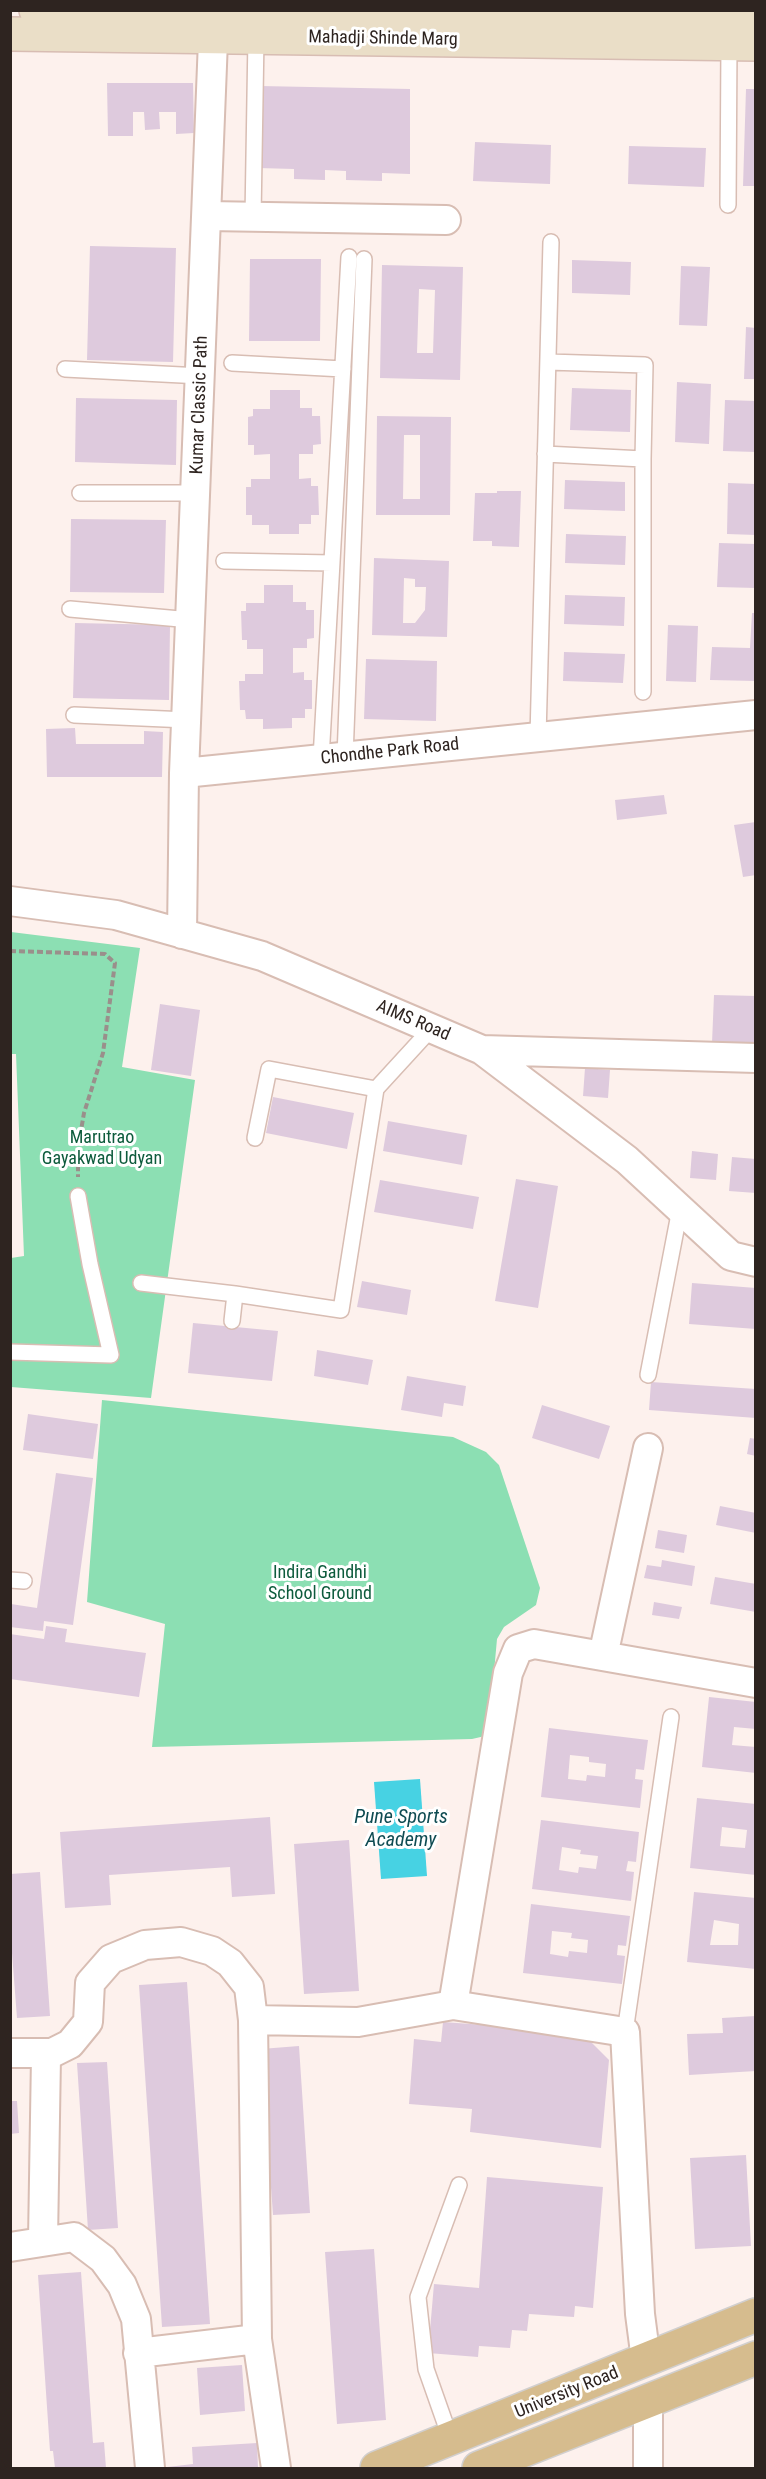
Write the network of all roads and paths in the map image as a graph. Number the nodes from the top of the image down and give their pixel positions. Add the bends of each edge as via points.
1 (36, 10) edge
2 (412, 13) edge
3 (214, 20) edge
4 (341, 21) edge
5 (756, 21) edge
6 (10, 34) edge
7 (256, 37) junction
8 (742, 44) edge
9 (728, 205) dead end
10 (208, 216) junction
11 (253, 217) junction
12 (446, 220) dead end
13 (551, 242) dead end
14 (349, 256) dead end
15 (364, 259) dead end
16 (548, 362) junction
17 (232, 363) dead end
18 (65, 369) dead end
19 (343, 369) junction
20 (201, 376) junction
21 (546, 454) junction
22 (643, 459) junction
23 (80, 493) dead end
24 (196, 493) junction
25 (224, 561) dead end
26 (332, 563) junction
27 (70, 609) dead end
28 (191, 620) junction
29 (643, 692) dead end
30 (74, 715) dead end
31 (756, 715) edge
32 (187, 720) junction
33 (538, 737) junction
34 (333, 758) junction
35 (184, 773) junction
36 (10, 901) edge
37 (182, 934) junction
38 (10, 951) edge
39 (431, 1029) junction
40 (482, 1050) junction
41 (756, 1058) edge
42 (376, 1089) junction
43 (255, 1138) dead end
44 (78, 1196) joint
45 (680, 1209) junction
46 (756, 1262) edge
47 (141, 1283) dead end
48 (236, 1294) junction
49 (232, 1321) dead end
50 (10, 1352) edge
51 (648, 1375) dead end
52 (648, 1448) dead end
53 (603, 1656) junction
54 (756, 1683) edge
55 (671, 1717) dead end
56 (453, 2005) junction
57 (253, 2020) junction
58 (625, 2032) junction
59 (10, 2053) edge
60 (52, 2053) junction
61 (459, 2185) dead end
62 (43, 2240) junction
63 (10, 2247) edge
64 (756, 2315) edge
65 (257, 2339) junction
66 (138, 2352) junction
67 (756, 2358) edge
68 (646, 2360) junction
69 (648, 2402) junction
70 (451, 2440) junction
71 (150, 2469) edge
72 (276, 2469) edge
73 (376, 2469) edge
74 (479, 2469) edge
75 (648, 2469) edge

1 - 3 main road, Mahadji Shinde Marg
2 - 4 main road, Mahadji Shinde Marg
2 - 5 main road, Mahadji Shinde Marg
3 - 4 main road, Mahadji Shinde Marg
3 - 6 main road, Mahadji Shinde Marg
3 - 7 main road, Mahadji Shinde Marg
3 - 10 street, Kumar Classic Path
4 - 7 main road, Mahadji Shinde Marg
4 - 8 main road, Mahadji Shinde Marg
7 - 11 lane
8 - 9 lane
10 - 11 street
10 - 20 street, Kumar Classic Path
11 - 12 street
13 - 16 lane
14 - 19 lane
15 - 34 lane
16 - 21 lane
16 - 22 lane via 645,365
17 - 19 lane
18 - 20 lane
19 - 26 lane
20 - 24 street, Kumar Classic Path
21 - 22 lane
21 - 33 lane
22 - 29 lane
23 - 24 lane
24 - 28 street, Kumar Classic Path
25 - 26 lane
26 - 34 lane
27 - 28 lane
28 - 32 street, Kumar Classic Path
30 - 32 lane
31 - 33 street, Chondhe Park Road
32 - 35 street, Kumar Classic Path
33 - 34 street, Chondhe Park Road
34 - 35 street, Chondhe Park Road
35 - 37 street
36 - 37 street, AIMS Road via 116,915
37 - 39 street, AIMS Road via 262,956
38 - 44 path via 105,954 115,963 103,1053 84,1113 78,1148
39 - 40 street, AIMS Road
39 - 42 lane
40 - 41 street
40 - 45 street, AIMS Road via 627,1160
42 - 43 lane via 269,1070
42 - 48 lane via 341,1310
44 - 50 lane via 111,1355
45 - 46 street, AIMS Road via 731,1256
45 - 51 lane
47 - 48 lane
48 - 49 lane
52 - 53 street
53 - 54 street
53 - 56 street via 534,1644 518,1649 508,1673
55 - 58 lane
56 - 57 street via 358,2022
56 - 58 street
57 - 60 street via 249,1987 230,1963 212,1951 181,1942 145,1945 111,1959 90,1983 88,2022 70,2044
57 - 65 street
58 - 68 street via 640,2314
59 - 60 street
60 - 62 street via 46,2056
61 - 70 lane via 418,2297 426,2369
62 - 63 street
62 - 66 street via 74,2237 103,2259 122,2285 136,2319
64 - 68 main road, University Road
65 - 66 street
65 - 72 street
66 - 71 street
67 - 69 main road, University Road
68 - 70 main road, University Road
69 - 74 main road, University Road
69 - 75 street
70 - 73 main road, University Road

